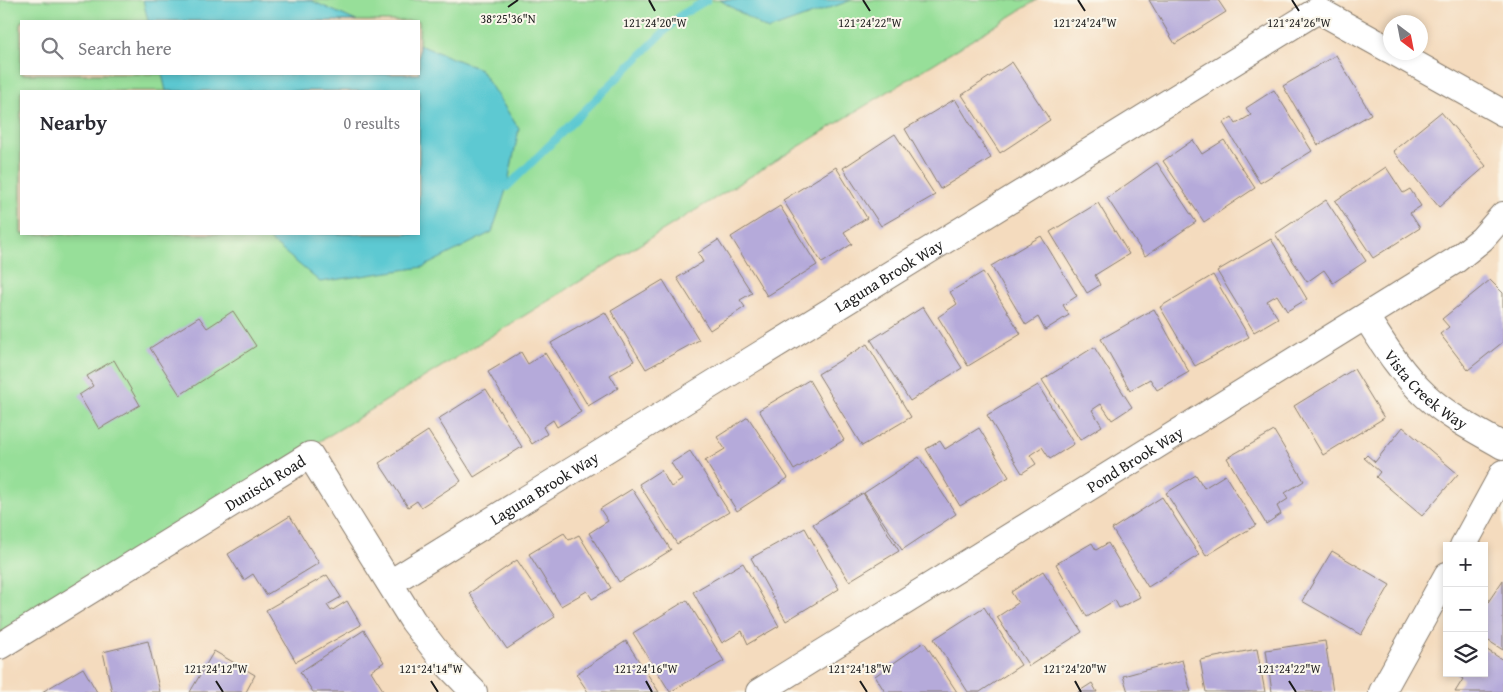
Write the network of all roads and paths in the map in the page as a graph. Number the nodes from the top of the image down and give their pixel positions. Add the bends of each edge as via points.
1 (1383, 46) edge
2 (1408, 60) edge
3 (1503, 113) edge
4 (1503, 215) edge
5 (1366, 317) junction
6 (1503, 446) edge
7 (1503, 473) edge
8 (1465, 542) edge
9 (1443, 582) edge
10 (390, 583) junction
11 (0, 646) edge
12 (474, 692) edge
13 (759, 692) edge
14 (1382, 692) edge

1 - 10 street, Laguna Brook Way via 1318,10
2 - 3 street
4 - 5 street, Pond Brook Way via 1482,239 1456,260
5 - 6 street, Vista Creek Way via 1403,372 1426,396 1452,417
5 - 13 street, Pond Brook Way
7 - 8 street
9 - 14 street
10 - 11 street, Dunisch Road via 310,455
10 - 12 street, Dunisch Road via 442,660

